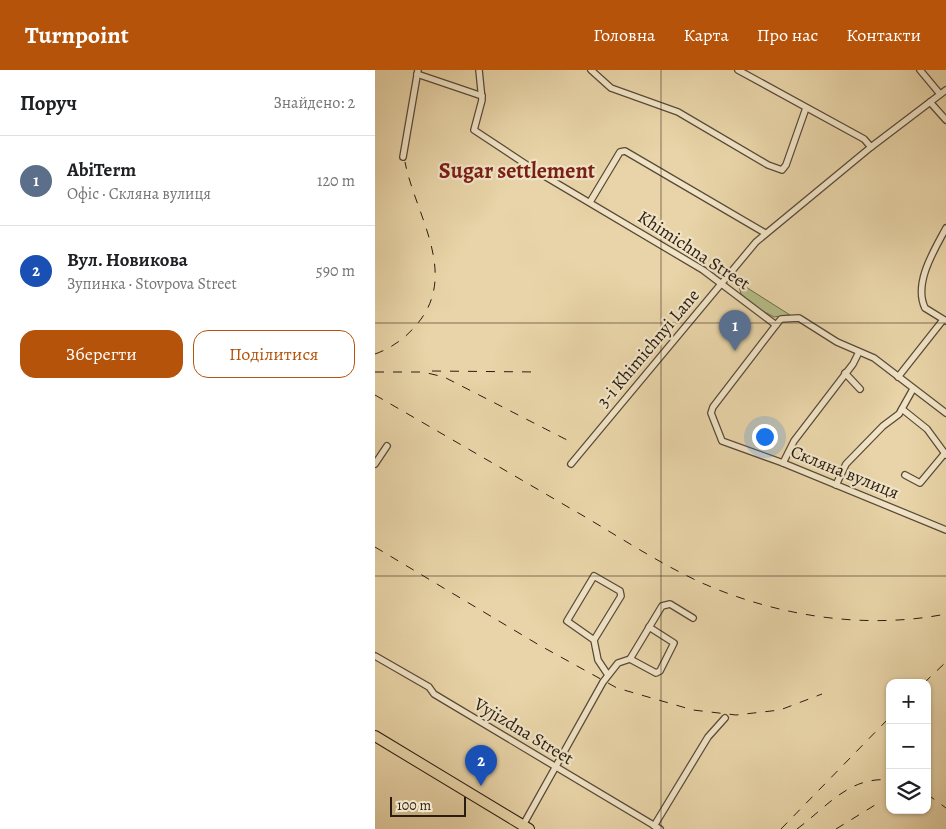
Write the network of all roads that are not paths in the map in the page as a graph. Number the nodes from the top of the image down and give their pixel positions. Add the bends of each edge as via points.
1 (479, 70) edge
2 (591, 70) edge
3 (738, 70) edge
4 (921, 70) edge
5 (417, 72) edge
6 (946, 90) edge
7 (940, 94) junction
8 (482, 96) junction
9 (930, 102) junction
10 (806, 108) junction
11 (946, 120) edge
12 (871, 147) junction
13 (403, 157) dead end
14 (589, 202) junction
15 (946, 228) edge
16 (765, 233) junction
17 (721, 284) junction
18 (944, 320) edge
19 (776, 325) junction
20 (859, 352) junction
21 (845, 373) junction
22 (899, 377) junction
23 (860, 389) dead end
24 (913, 389) junction
25 (902, 410) junction
26 (946, 413) edge
27 (387, 446) dead end
28 (945, 454) edge
29 (783, 463) junction
30 (375, 464) edge
31 (571, 464) dead end
32 (905, 475) dead end
33 (836, 485) junction
34 (946, 530) edge
35 (693, 618) dead end
36 (649, 627) junction
37 (595, 640) junction
38 (375, 656) edge
39 (630, 659) junction
40 (606, 673) junction
41 (725, 718) dead end
42 (375, 736) edge
43 (555, 767) junction
44 (657, 827) edge
45 (524, 828) edge

1 - 8 street, Khimichna Street
2 - 10 street via 611,88 677,112 768,166 782,170
3 - 10 street
4 - 7 street
5 - 8 street
5 - 13 street
6 - 7 street, 3-i Khimichnyi Lane
7 - 9 street, 3-i Khimichnyi Lane
8 - 14 street, Khimichna Street via 474,130
9 - 11 street
9 - 12 street, 3-i Khimichnyi Lane
10 - 12 street
12 - 16 street, 3-i Khimichnyi Lane
14 - 16 street via 620,152 625,151
14 - 17 street, Khimichna Street
15 - 18 street via 924,273 923,297 925,308
16 - 17 street, 3-i Khimichnyi Lane
17 - 19 street, Khimichna Street
17 - 31 street, 3-i Khimichnyi Lane
18 - 22 street
19 - 20 street via 781,319 799,318
19 - 29 street, Скляна вулиця via 711,413 722,441
20 - 21 street
20 - 22 street via 874,358
21 - 23 street
21 - 29 street via 794,441
22 - 24 street
24 - 25 street
24 - 26 street
25 - 28 street via 927,429
25 - 33 street via 867,440 846,464
27 - 30 street
28 - 32 street via 920,483
29 - 33 street, Скляна вулиця
33 - 34 street, Скляна вулиця
35 - 36 street via 666,604
36 - 39 street
36 - 39 street via 674,643 660,671 656,673
37 - 37 street via 569,624 567,618 594,576 621,591
37 - 40 street via 595,650
38 - 43 street, Vyjizdna Street
39 - 40 street via 618,663
40 - 43 street
41 - 44 street via 708,738
42 - 45 main road
43 - 44 street, Vyjizdna Street
43 - 45 street

